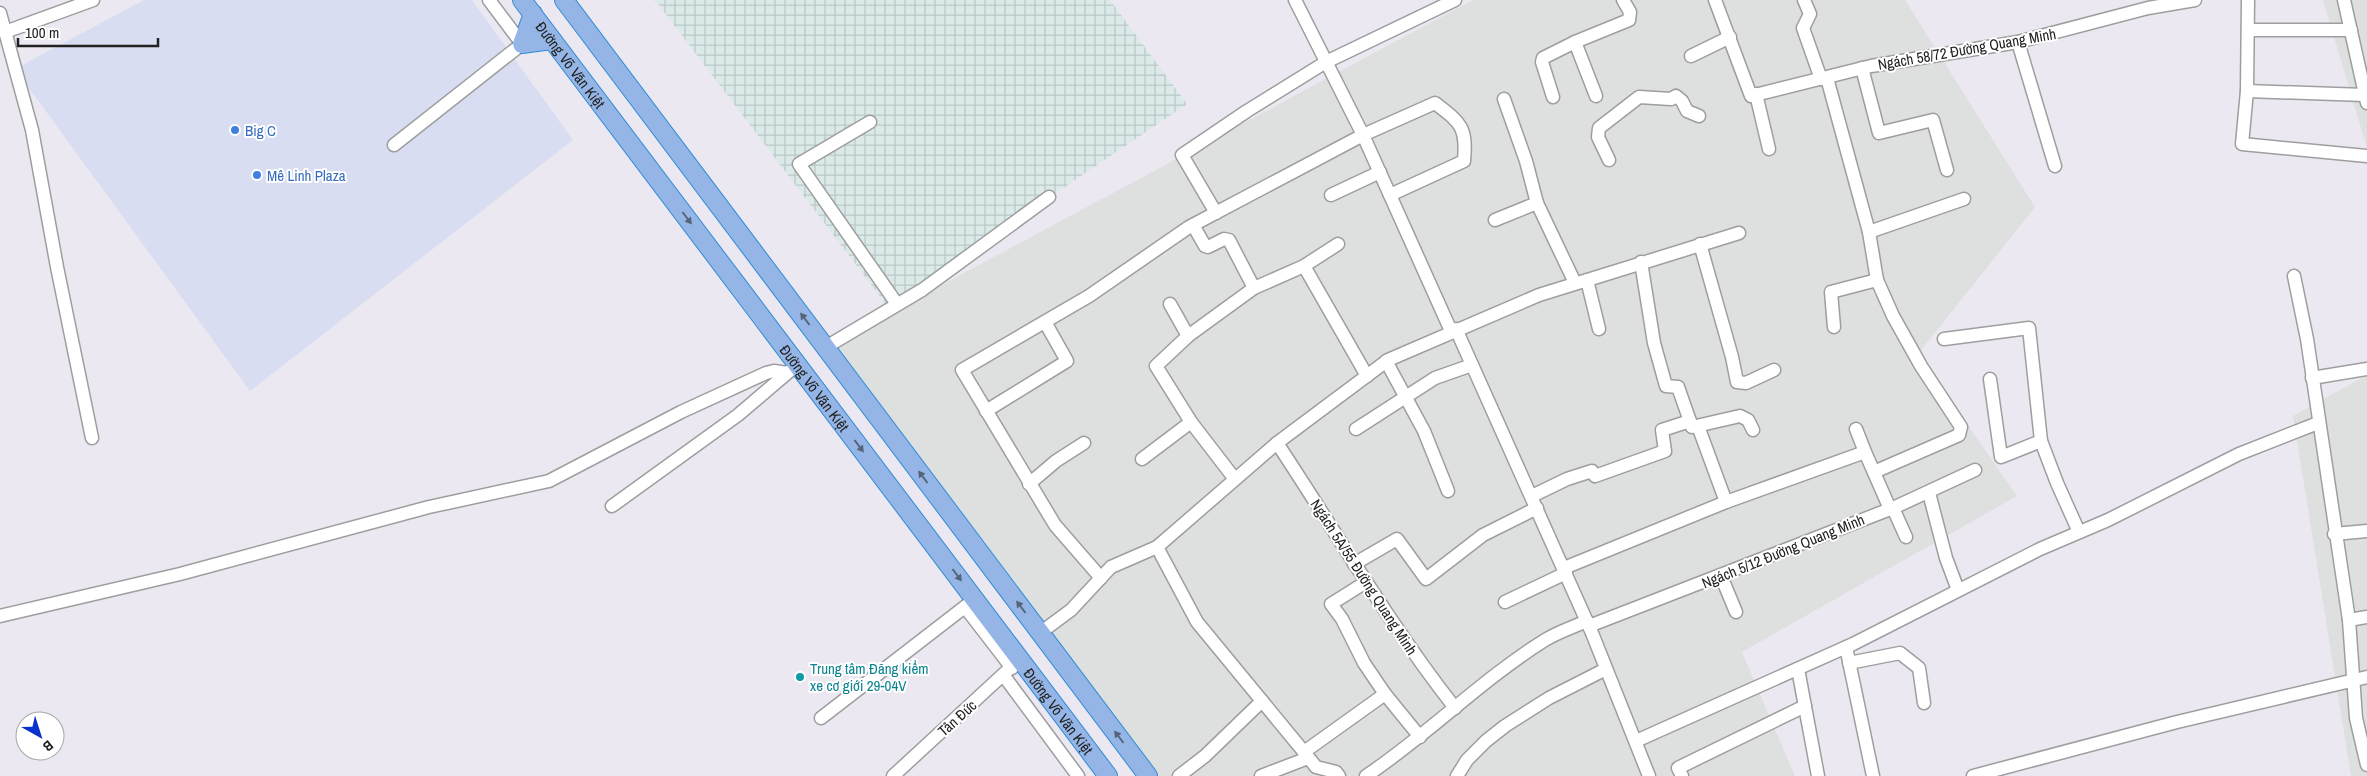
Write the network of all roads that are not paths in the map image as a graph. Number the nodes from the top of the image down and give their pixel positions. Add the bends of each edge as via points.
1 (93, 0) edge
2 (489, 0) edge
3 (510, 0) edge
4 (522, 0) edge
5 (564, 0) edge
6 (1295, 0) edge
7 (1456, 0) edge
8 (1623, 0) edge
9 (1804, 0) edge
10 (2195, 0) edge
11 (2248, 0) edge
12 (2344, 0) edge
13 (1720, 2) edge
14 (0, 13) edge
15 (531, 20) junction
16 (2248, 30) junction
17 (2351, 30) junction
18 (5, 32) junction
19 (1730, 37) junction
20 (547, 41) junction
21 (1575, 42) junction
22 (2018, 42) junction
23 (522, 44) junction
24 (2362, 55) edge
25 (1691, 56) dead end
26 (1326, 62) junction
27 (1862, 68) junction
28 (1824, 78) junction
29 (2247, 91) junction
30 (1756, 94) junction
31 (1596, 96) dead end
32 (1553, 97) dead end
33 (1504, 99) dead end
34 (2366, 99) edge
35 (1700, 116) dead end
36 (870, 122) dead end
37 (1363, 135) junction
38 (394, 144) dead end
39 (1769, 149) dead end
40 (2367, 156) edge
41 (1609, 160) dead end
42 (2054, 166) dead end
43 (1947, 170) dead end
44 (1380, 172) junction
45 (1331, 195) dead end
46 (1390, 195) junction
47 (1049, 197) dead end
48 (1964, 199) dead end
49 (1536, 203) junction
50 (1216, 213) junction
51 (1495, 220) dead end
52 (1193, 225) junction
53 (1869, 232) junction
54 (1739, 233) dead end
55 (1338, 244) dead end
56 (1700, 244) junction
57 (1641, 262) junction
58 (1304, 266) junction
59 (2294, 276) dead end
60 (1877, 280) junction
61 (1581, 282) junction
62 (1254, 288) junction
63 (897, 304) junction
64 (1170, 304) dead end
65 (1045, 322) junction
66 (1834, 327) dead end
67 (1599, 329) dead end
68 (1453, 330) junction
69 (1188, 336) junction
70 (1944, 339) dead end
71 (826, 347) junction
72 (1386, 361) junction
73 (1472, 365) junction
74 (793, 369) junction
75 (2367, 369) edge
76 (1774, 370) dead end
77 (1366, 376) junction
78 (2312, 378) junction
79 (1990, 379) dead end
80 (1406, 396) junction
81 (986, 411) junction
82 (1191, 422) junction
83 (1694, 423) junction
84 (2318, 423) junction
85 (1356, 429) dead end
86 (1753, 430) dead end
87 (1856, 430) dead end
88 (92, 438) dead end
89 (2041, 441) junction
90 (1084, 443) dead end
91 (1277, 443) junction
92 (1865, 452) junction
93 (1142, 459) dead end
94 (1975, 470) dead end
95 (1874, 472) junction
96 (1234, 478) junction
97 (1029, 484) junction
98 (1448, 492) dead end
99 (1928, 493) junction
100 (1534, 502) junction
101 (1726, 502) junction
102 (612, 506) dead end
103 (1891, 508) junction
104 (2367, 531) edge
105 (2079, 532) junction
106 (2334, 534) junction
107 (1906, 537) dead end
108 (1158, 547) junction
109 (1354, 564) junction
110 (1565, 571) junction
111 (1721, 576) junction
112 (1101, 578) junction
113 (1366, 582) junction
114 (1958, 590) junction
115 (1505, 602) dead end
116 (970, 603) junction
117 (1736, 612) dead end
118 (0, 616) edge
119 (2367, 617) edge
120 (2349, 620) junction
121 (1588, 624) junction
122 (1040, 633) junction
123 (1846, 647) junction
124 (1849, 663) junction
125 (1012, 668) junction
126 (1606, 669) junction
127 (1798, 669) junction
128 (2367, 677) edge
129 (2353, 680) junction
130 (1386, 694) junction
131 (1262, 701) junction
132 (1924, 702) dead end
133 (1805, 706) junction
134 (1455, 708) junction
135 (2361, 717) edge
136 (821, 718) dead end
137 (1420, 737) junction
138 (1636, 741) junction
139 (1306, 755) junction
140 (2367, 765) edge
141 (893, 776) edge
142 (1078, 776) edge
143 (1108, 776) edge
144 (1148, 776) edge
145 (1179, 776) edge
146 (1261, 776) edge
147 (1339, 776) edge
148 (1366, 776) edge
149 (1457, 776) edge
150 (1649, 776) edge
151 (1682, 776) edge
152 (1818, 776) edge
153 (1873, 776) edge
154 (1973, 776) edge

1 - 18 street
2 - 23 street
3 - 15 highway
4 - 15 highway, Đường Võ Văn Kiệt
71 -> 5 highway
6 - 26 street
7 - 26 street
8 - 21 street via 1630,12 1629,20
9 - 28 street via 1810,14 1802,28
10 - 22 street, Ngách 58/72 Đường Quang Minh via 2148,8
11 - 16 street
12 - 17 street
13 - 19 street
14 - 18 street
15 - 20 highway, Đường Võ Văn Kiệt
15 - 23 highway
16 - 17 street
16 - 29 street
17 - 24 street
18 - 88 street via 32,130
19 - 25 street
19 - 30 street via 1751,96
20 - 23 highway
20 -> 74 highway, Đường Võ Văn Kiệt via 671,197
21 - 31 street
21 - 32 street via 1543,58
22 - 27 street, Ngách 58/72 Đường Quang Minh
22 - 42 street
23 - 38 street
24 - 34 street
26 - 37 street
26 - 50 street via 1182,155
27 - 28 street, Ngách 58/72 Đường Quang Minh
27 - 43 street via 1879,133 1933,120
28 - 30 street, Ngách 58/72 Đường Quang Minh
28 - 53 street
29 - 34 street
29 - 40 street via 2242,144
30 - 39 street
33 - 49 street via 1526,161
35 - 41 street via 1686,111 1676,96 1671,99 1634,99 1599,128 1598,137
36 - 63 street via 799,164
37 - 44 street
37 - 46 street via 1435,103 1459,122 1466,143 1464,161
37 - 50 street
44 - 45 street
44 - 46 street
46 - 68 street
47 - 63 street
48 - 53 street
49 - 51 street
49 - 61 street
50 - 52 street
52 - 62 street via 1205,246 1229,240
52 - 65 street
53 - 60 street
54 - 56 street
55 - 58 street
56 - 57 street
56 - 76 street via 1737,382 1746,383
57 - 61 street
57 - 83 street via 1654,343 1666,386 1678,387
58 - 62 street
58 - 77 street
59 - 78 street
60 - 66 street via 1830,292
60 - 95 street via 1893,316 1962,431
61 - 67 street
61 - 68 street via 1539,294
62 - 69 street
63 - 71 street
64 - 69 street
65 - 81 street via 1067,361
65 - 81 street via 962,370
68 - 72 street
68 - 73 street
69 - 82 street via 1156,366
70 - 89 street via 2029,328
122 -> 71 highway
72 - 77 street
72 - 80 street
73 - 80 street via 1435,378
73 - 100 street
74 - 102 street via 738,415
74 -> 116 highway, Đường Võ Văn Kiệt
74 - 118 street via 758,377 681,412 548,481 429,507 180,574
75 - 78 street
77 - 91 street
78 - 84 street
79 - 89 street via 2001,456
80 - 85 street
80 - 98 street
81 - 97 street
82 - 93 street
82 - 96 street
83 - 86 street via 1740,416 1748,420
83 - 100 street via 1662,430 1665,451 1595,476 1592,471 1567,479
83 - 101 street
84 - 105 street via 2239,454
84 - 106 street
87 - 92 street
89 - 105 street
90 - 97 street via 1056,460
91 - 96 street
91 - 109 street, Ngách 5A/55 Đường Quang Minh
92 - 95 street
92 - 101 street
94 - 99 street, Ngách 5/12 Đường Quang Minh
95 - 103 street
96 - 108 street
97 - 112 street via 1055,525
99 - 103 street, Ngách 5/12 Đường Quang Minh
99 - 114 street
100 - 109 street via 1483,535 1426,579 1397,539
100 - 110 street
101 - 110 street
103 - 107 street
103 - 111 street, Ngách 5/12 Đường Quang Minh
104 - 106 street
105 - 114 street
106 - 120 street
108 - 112 street via 1111,567
108 - 131 street via 1197,622
109 - 113 street, Ngách 5A/55 Đường Quang Minh
110 - 115 street
110 - 121 street
111 - 117 street
111 - 121 street, Ngách 5/12 Đường Quang Minh
112 - 122 street via 1071,610
113 - 130 street via 1331,604 1364,663
113 - 134 street, Ngách 5A/55 Đường Quang Minh via 1417,659
114 - 123 street
116 - 125 highway, Đường Võ Văn Kiệt
116 - 136 street
119 - 120 street
120 - 129 street
121 - 126 street
121 - 134 street, Ngách 5/12 Đường Quang Minh via 1547,639
144 -> 122 highway
123 - 124 street
123 - 127 street
124 - 132 street via 1900,653 1919,668
124 - 153 street
125 - 141 street, Tân Đức
125 - 142 street
125 - 143 highway, Đường Võ Văn Kiệt
126 - 138 street
126 - 149 street via 1549,698 1505,726 1467,760
127 - 133 street
127 - 138 street
128 - 129 street
129 - 135 street
129 - 154 street
130 - 137 street
130 - 139 street
131 - 139 street
131 - 145 street
133 - 151 street via 1678,768
133 - 152 street
134 - 137 street, Ngách 5/12 Đường Quang Minh
135 - 140 street
137 - 148 street, Ngách 5/12 Đường Quang Minh
138 - 150 street
139 - 146 street
139 - 147 street via 1316,767 1336,772

